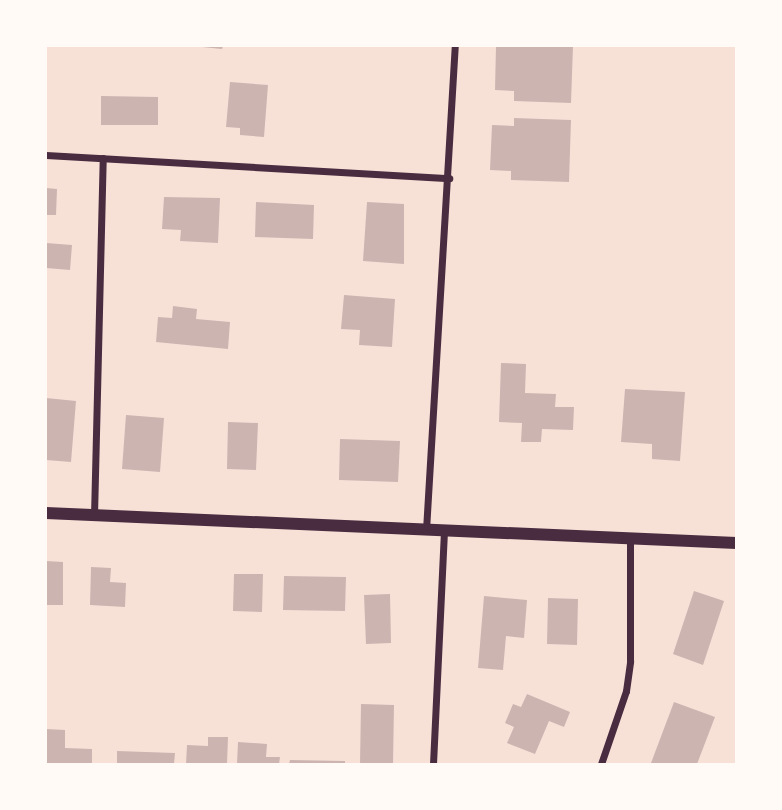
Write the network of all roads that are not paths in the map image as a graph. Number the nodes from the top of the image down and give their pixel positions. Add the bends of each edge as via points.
1 (455, 46) edge
2 (46, 155) edge
3 (103, 158) junction
4 (449, 178) junction
5 (46, 513) edge
6 (94, 516) junction
7 (426, 530) junction
8 (444, 531) junction
9 (630, 539) junction
10 (737, 543) edge
11 (433, 765) edge
12 (601, 765) edge

1 - 4 street
2 - 3 street
3 - 4 street
3 - 6 street
4 - 7 street
5 - 6 street
6 - 7 street
7 - 8 street
8 - 9 street
8 - 11 street
9 - 10 street
9 - 12 street via 630,661 626,691

